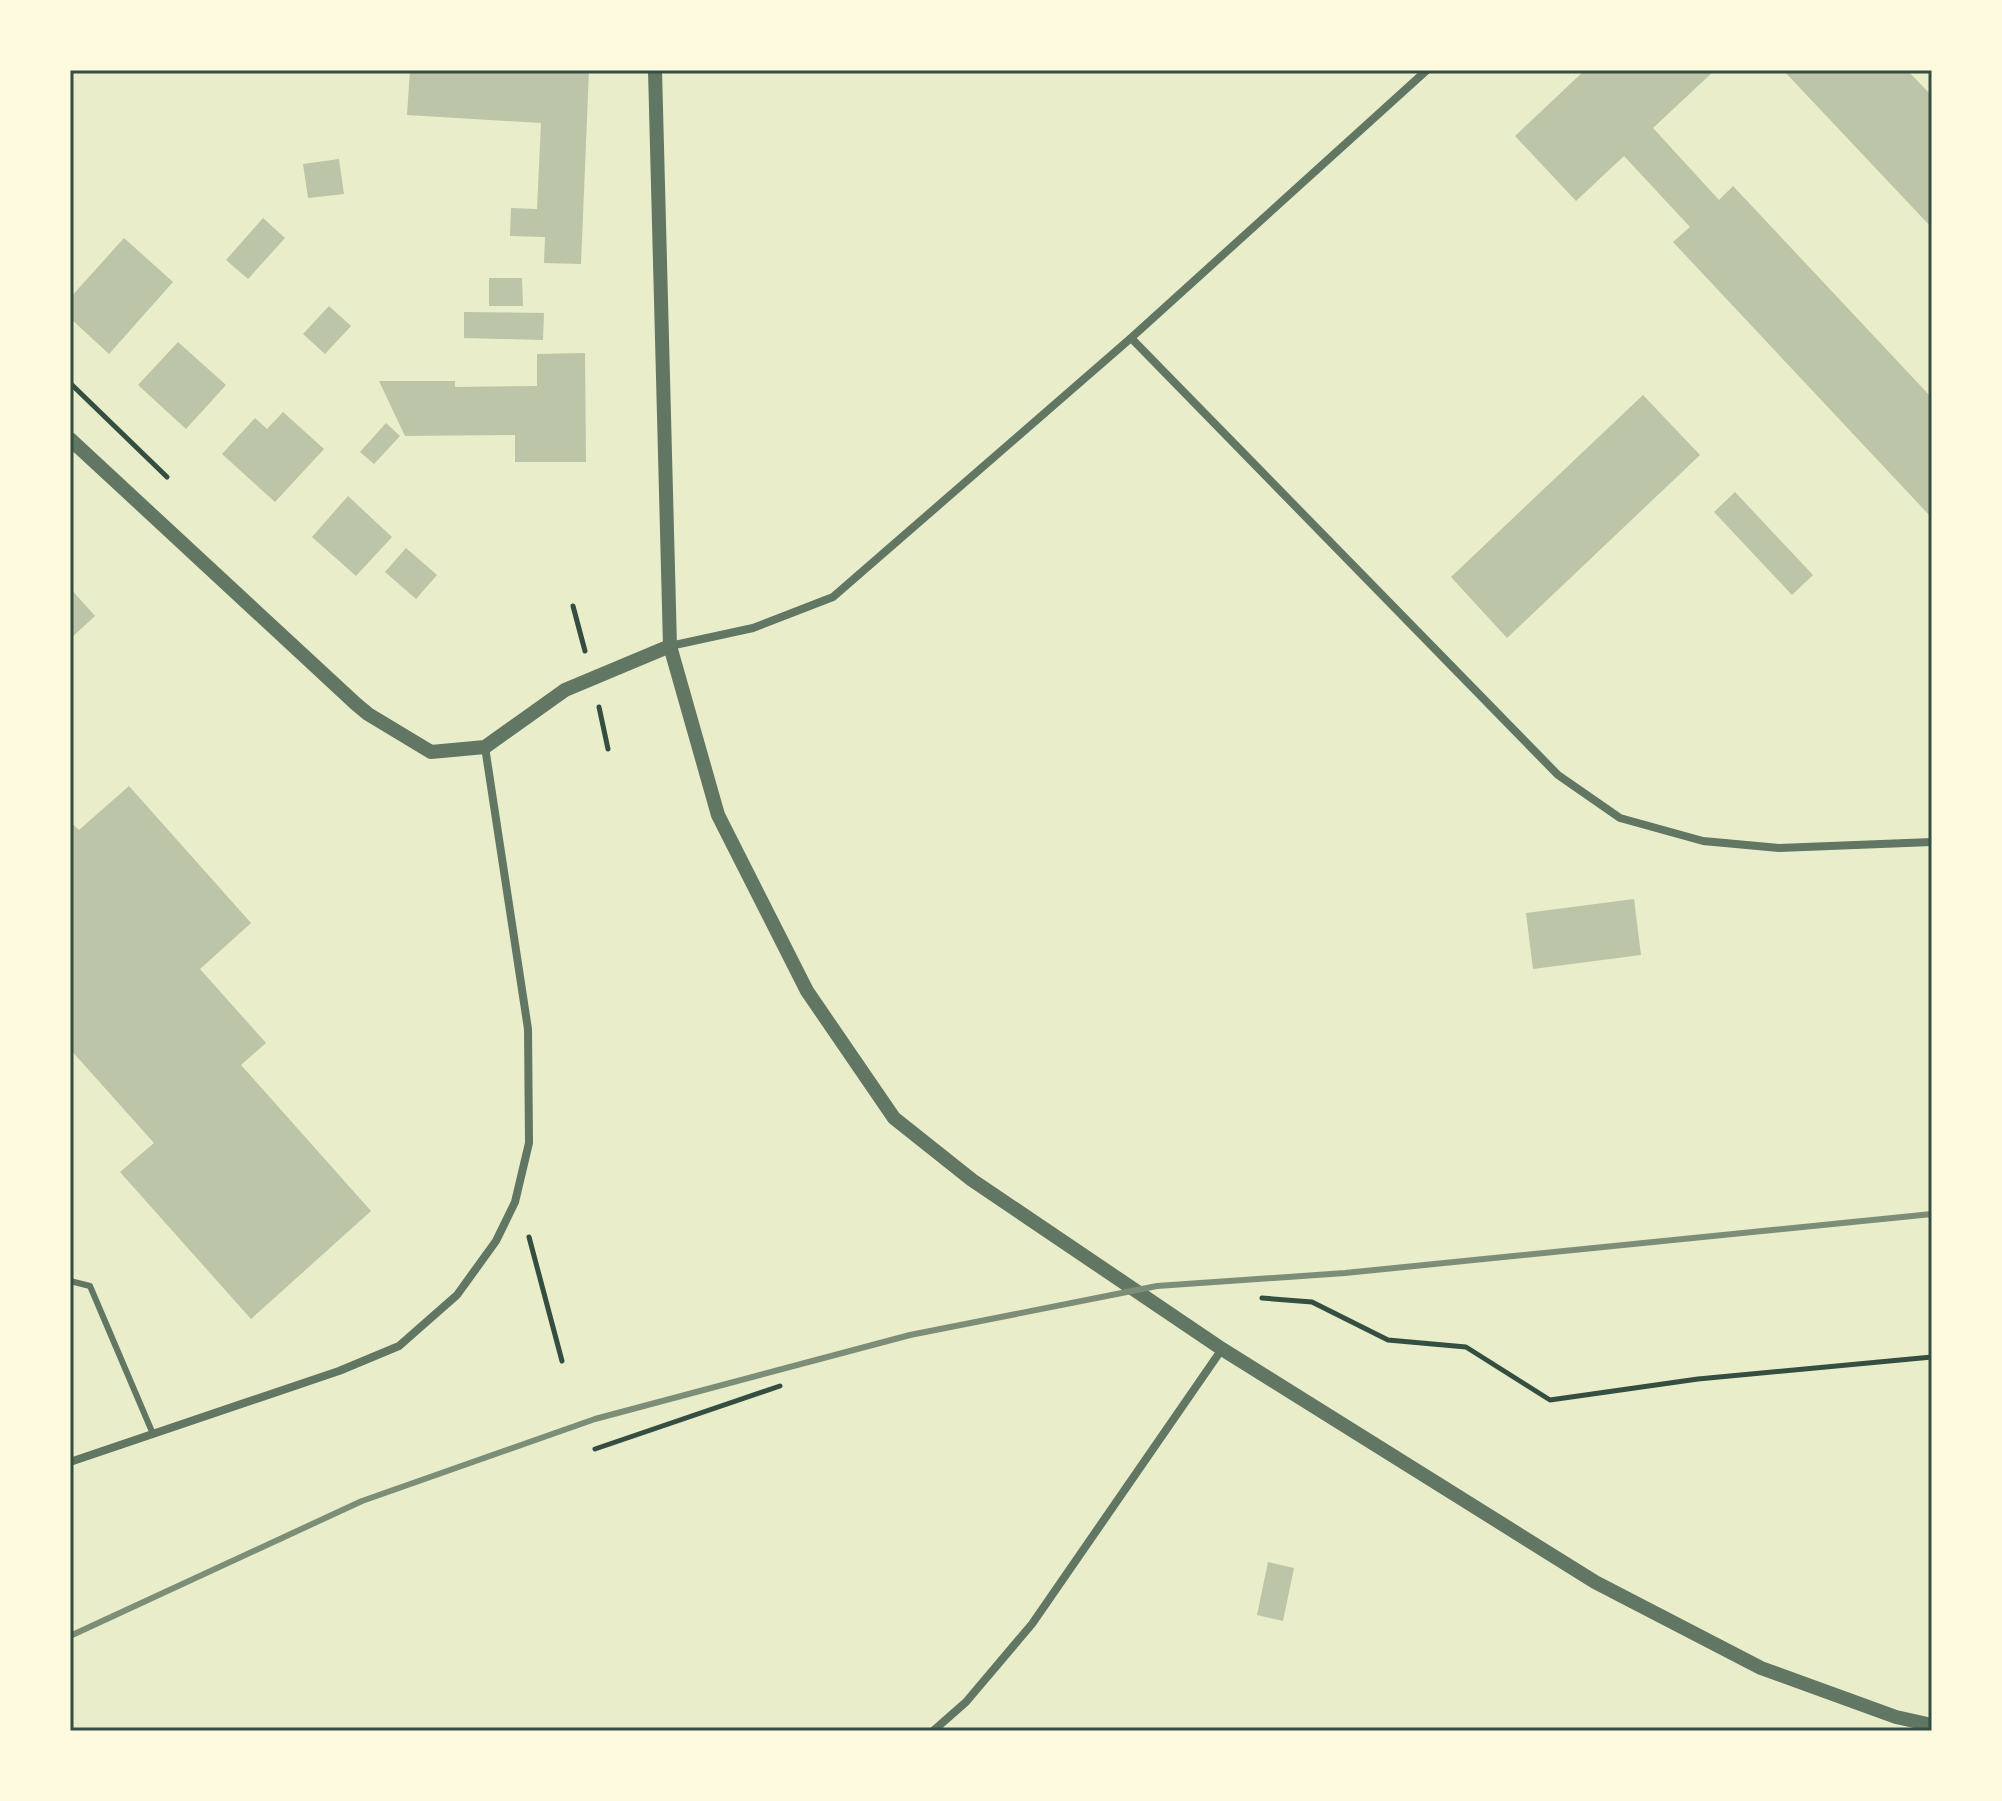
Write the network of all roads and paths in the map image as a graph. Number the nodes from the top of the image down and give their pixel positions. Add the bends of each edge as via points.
1 (655, 70) edge
2 (1427, 70) edge
3 (1131, 338) junction
4 (70, 383) edge
5 (70, 439) edge
6 (167, 477) dead end
7 (670, 646) junction
8 (485, 747) junction
9 (1932, 842) edge
10 (529, 1237) dead end
11 (70, 1281) edge
12 (1262, 1298) dead end
13 (1222, 1349) junction
14 (1932, 1357) edge
15 (562, 1361) dead end
16 (780, 1386) dead end
17 (153, 1434) junction
18 (595, 1449) dead end
19 (70, 1462) edge
20 (1932, 1725) edge
21 (933, 1731) edge

1 - 7 street
2 - 3 street
3 - 7 street via 833,597 753,628
3 - 9 street via 1558,775 1620,818 1703,841 1779,848
4 - 6 path
5 - 8 street via 368,714 431,752
7 - 8 street via 565,690
7 - 13 street via 718,815 807,991 894,1118 972,1180
8 - 17 street via 528,1029 529,1143 515,1202 496,1241 457,1295 399,1346
10 - 15 path
11 - 17 lane via 90,1286
12 - 14 path via 1312,1302 1388,1340 1466,1347 1550,1400 1698,1379
13 - 20 street via 1595,1582 1761,1668
13 - 21 street via 1032,1624 966,1702
16 - 18 path
17 - 19 street

